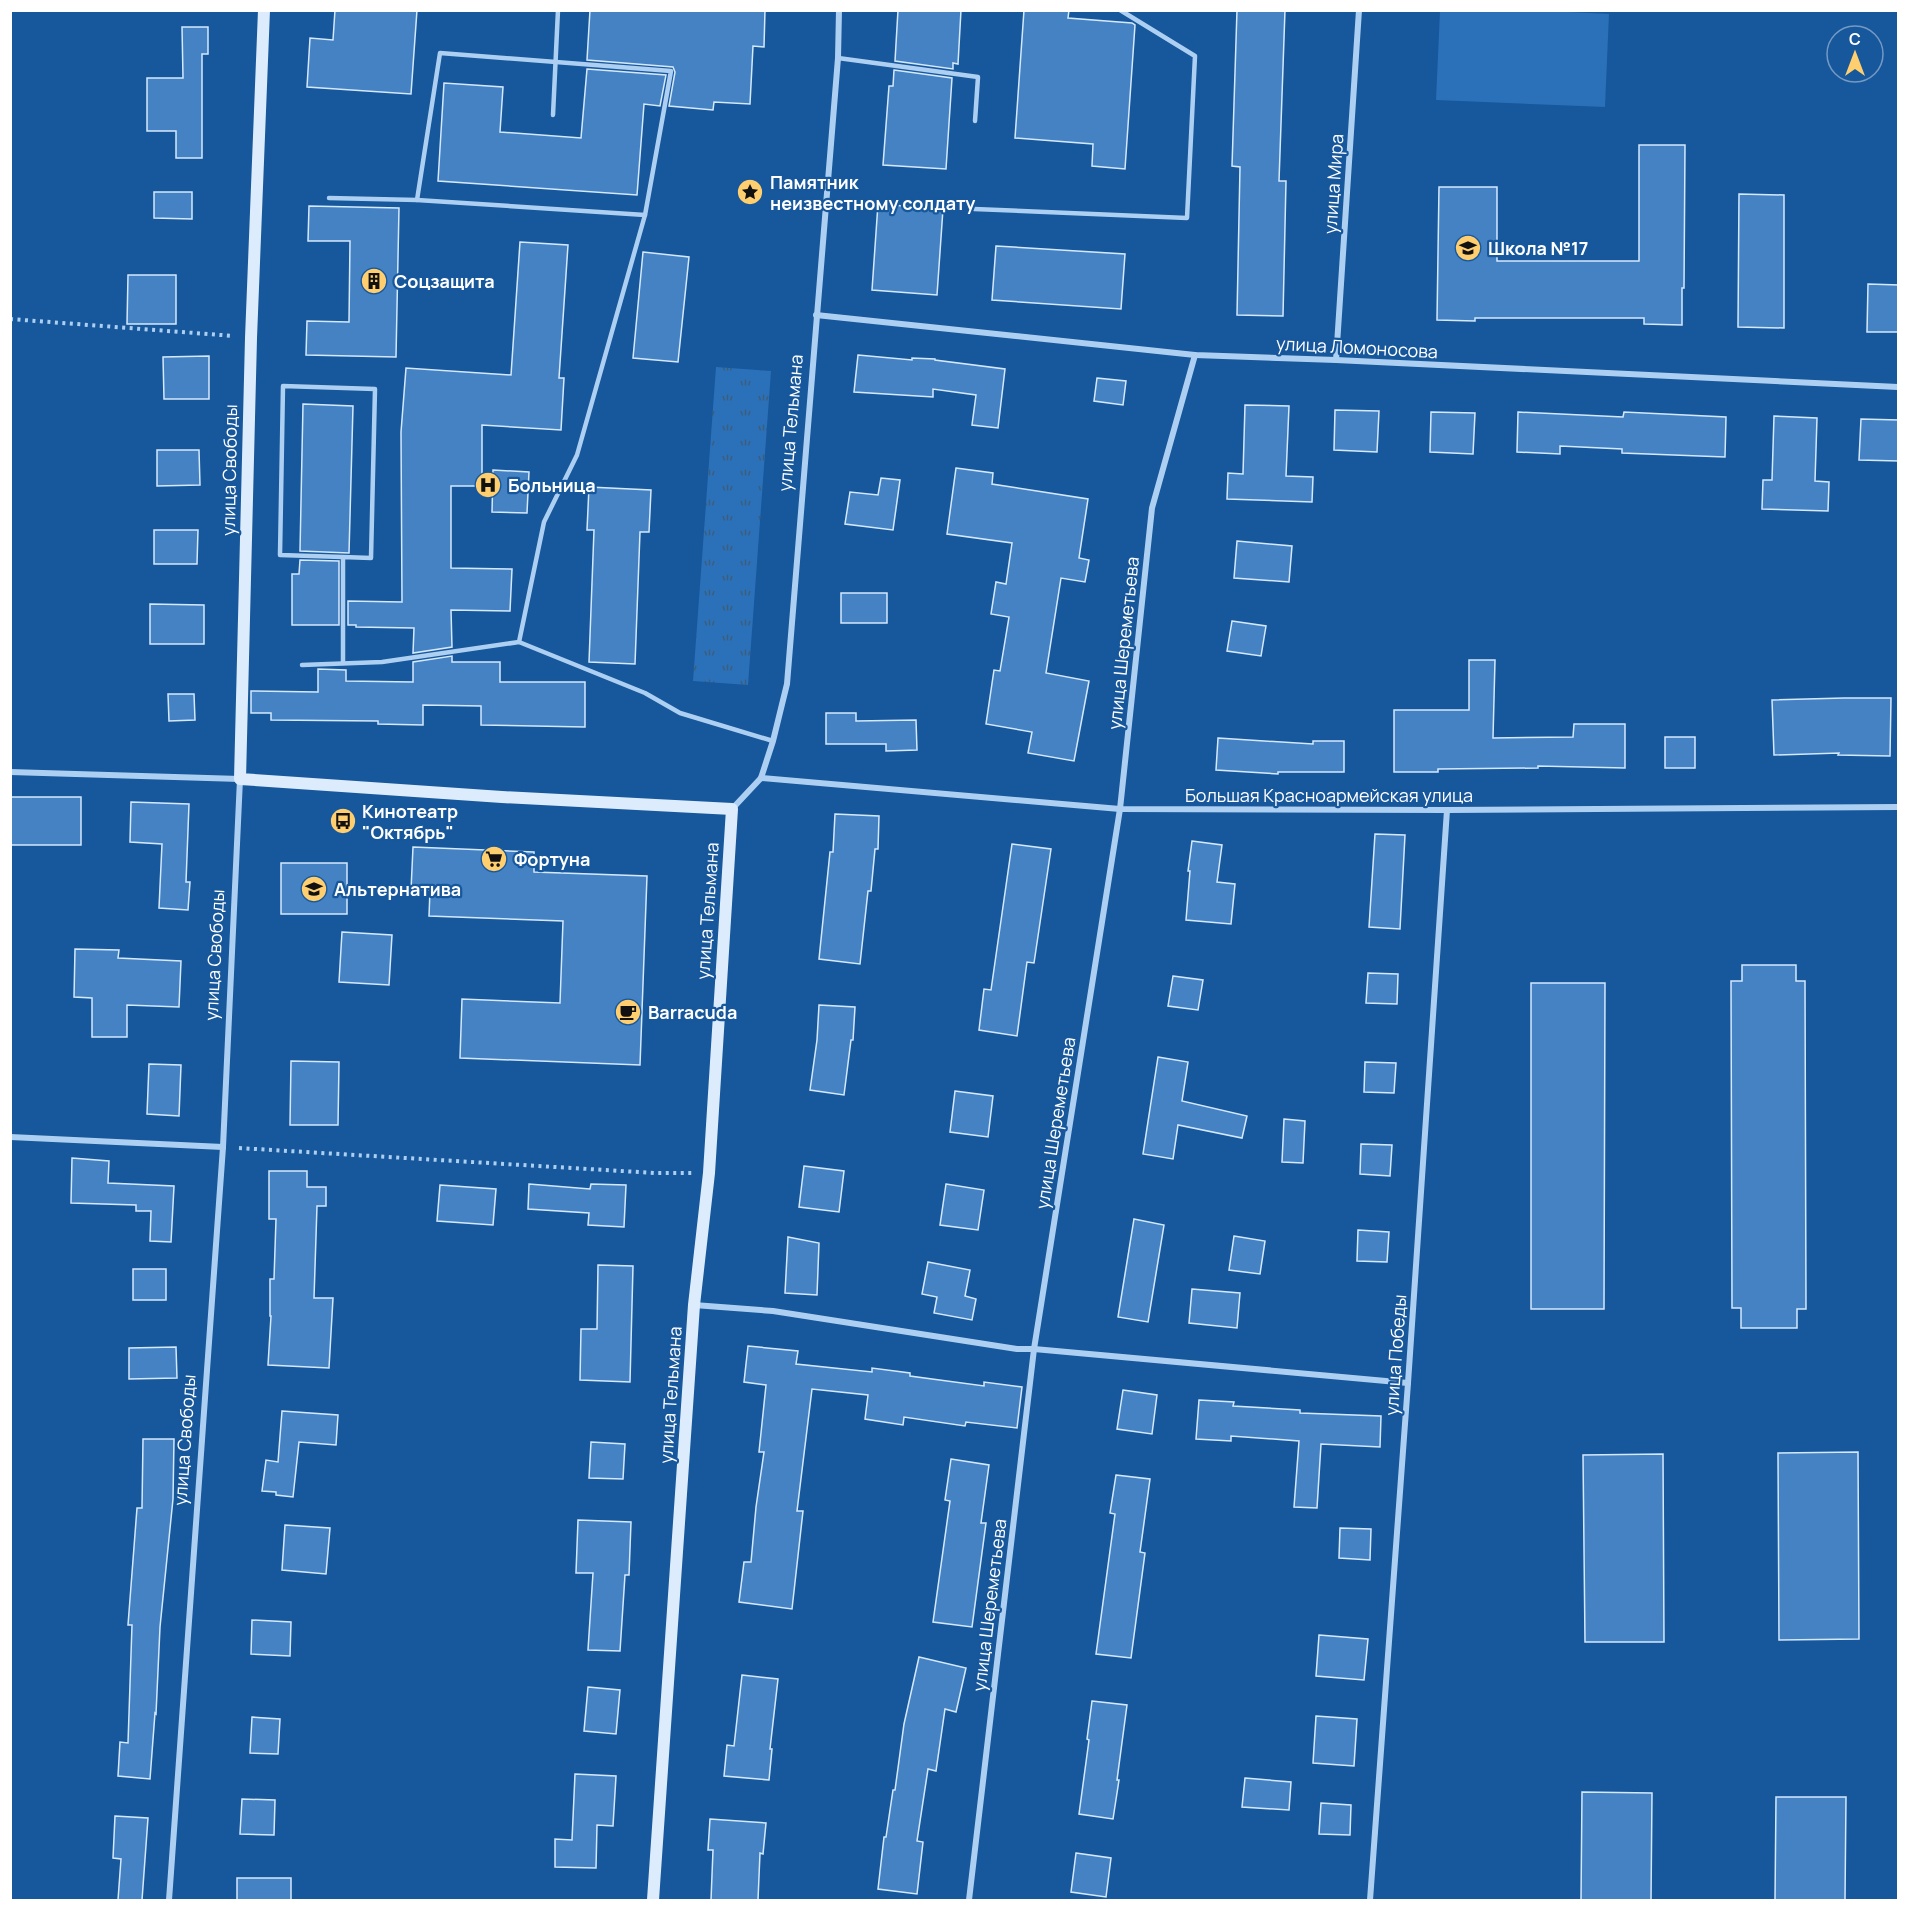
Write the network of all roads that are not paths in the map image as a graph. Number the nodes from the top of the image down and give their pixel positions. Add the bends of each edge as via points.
1 (264, 10) edge
2 (558, 10) edge
3 (839, 10) edge
4 (1120, 10) edge
5 (1359, 10) edge
6 (838, 58) junction
7 (556, 62) junction
8 (553, 115) dead end
9 (975, 121) dead end
10 (329, 198) dead end
11 (417, 200) junction
12 (974, 209) dead end
13 (645, 215) junction
14 (816, 315) junction
15 (1195, 356) junction
16 (1336, 360) junction
17 (1899, 387) edge
18 (344, 557) junction
19 (519, 642) junction
20 (343, 663) junction
21 (302, 665) dead end
22 (773, 741) junction
23 (10, 772) edge
24 (761, 778) junction
25 (240, 779) junction
26 (1899, 807) edge
27 (732, 809) junction
28 (1120, 809) junction
29 (1447, 810) junction
30 (10, 1137) edge
31 (223, 1147) junction
32 (694, 1305) junction
33 (1034, 1349) junction
34 (1408, 1383) junction
35 (169, 1900) edge
36 (653, 1900) edge
37 (969, 1900) edge
38 (1370, 1900) edge

1 - 25 street, улица Свободы via 250,338
2 - 7 lane
3 - 6 street, улица Тельмана
4 - 12 lane via 1195,56 1187,218
5 - 16 street, улица Мира
6 - 9 lane via 978,77
6 - 14 street, улица Тельмана
7 - 8 lane
7 - 11 lane via 440,53
7 - 13 lane via 671,71
10 - 11 lane
11 - 13 lane
13 - 19 lane via 577,455 544,522
14 - 15 street, улица Ломоносова
14 - 22 street, улица Тельмана via 787,684
15 - 16 street, улица Ломоносова
15 - 28 street, улица Шереметьева via 1152,508
16 - 17 street, улица Ломоносова
18 - 18 lane via 371,558 375,389 282,386 280,555
18 - 20 lane
19 - 20 lane via 382,662
19 - 22 lane via 645,693 680,713
20 - 21 lane
22 - 24 street, улица Тельмана
23 - 25 street
24 - 27 street, улица Тельмана
24 - 28 street, Большая Красноармейская улица
25 - 27 street
25 - 31 street, улица Свободы
26 - 29 street, Большая Красноармейская улица
27 - 32 street, улица Тельмана via 709,1173
28 - 29 street, Большая Красноармейская улица
28 - 33 street, улица Шереметьева
29 - 34 street, улица Победы
30 - 31 street
31 - 35 street, улица Свободы
32 - 33 street via 773,1311
32 - 36 street, улица Тельмана
33 - 34 street
33 - 37 street, улица Шереметьева
34 - 38 street, улица Победы

